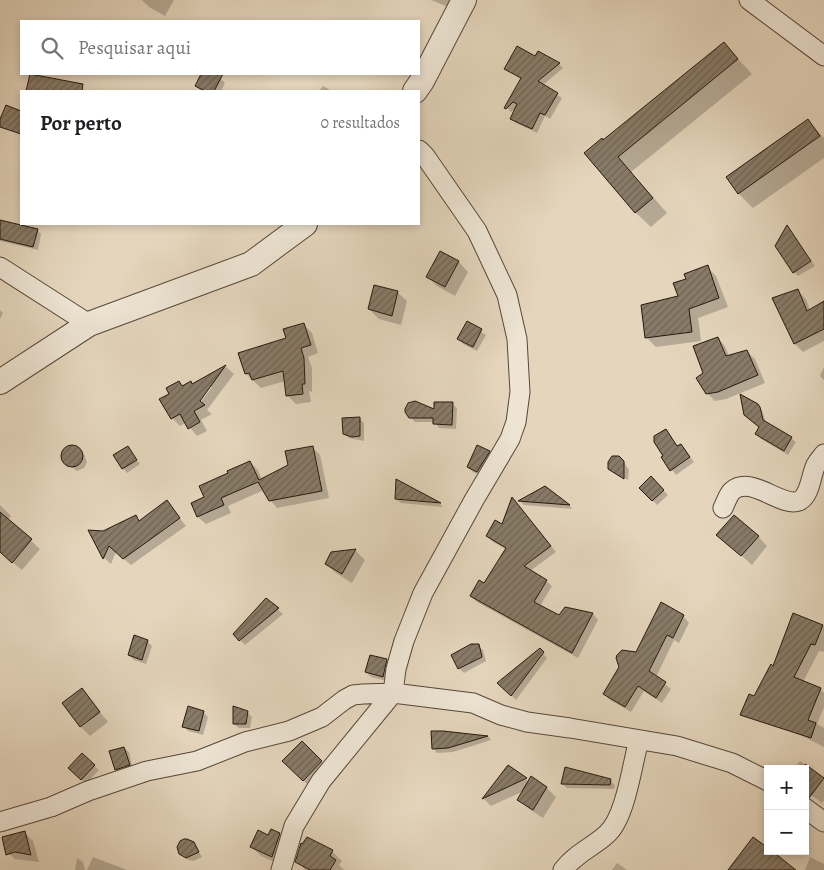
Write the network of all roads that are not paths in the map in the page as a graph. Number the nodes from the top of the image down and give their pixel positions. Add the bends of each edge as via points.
1 (464, 0) edge
2 (756, 2) edge
3 (824, 56) edge
4 (416, 90) edge
5 (420, 151) edge
6 (304, 225) edge
7 (0, 266) edge
8 (89, 324) junction
9 (0, 382) edge
10 (824, 454) edge
11 (723, 508) dead end
12 (393, 693) junction
13 (639, 740) junction
14 (764, 779) edge
15 (808, 810) edge
16 (0, 822) edge
17 (824, 822) edge
18 (281, 870) edge
19 (563, 870) edge

1 - 4 street
2 - 3 street
5 - 12 street via 477,231 508,295 518,339 520,392 510,439 423,593 404,641
6 - 8 street via 251,264
7 - 8 street
8 - 9 street
10 - 11 street via 815,466 808,489 798,501 788,502 757,488 739,487 729,495
12 - 13 street via 473,703 527,722
12 - 16 street via 354,695 322,717 289,731 245,742 197,761 147,770 51,807
12 - 18 street via 321,781 294,826
13 - 14 street via 677,746 732,763
13 - 19 street via 617,819 608,833 577,855
15 - 17 street

